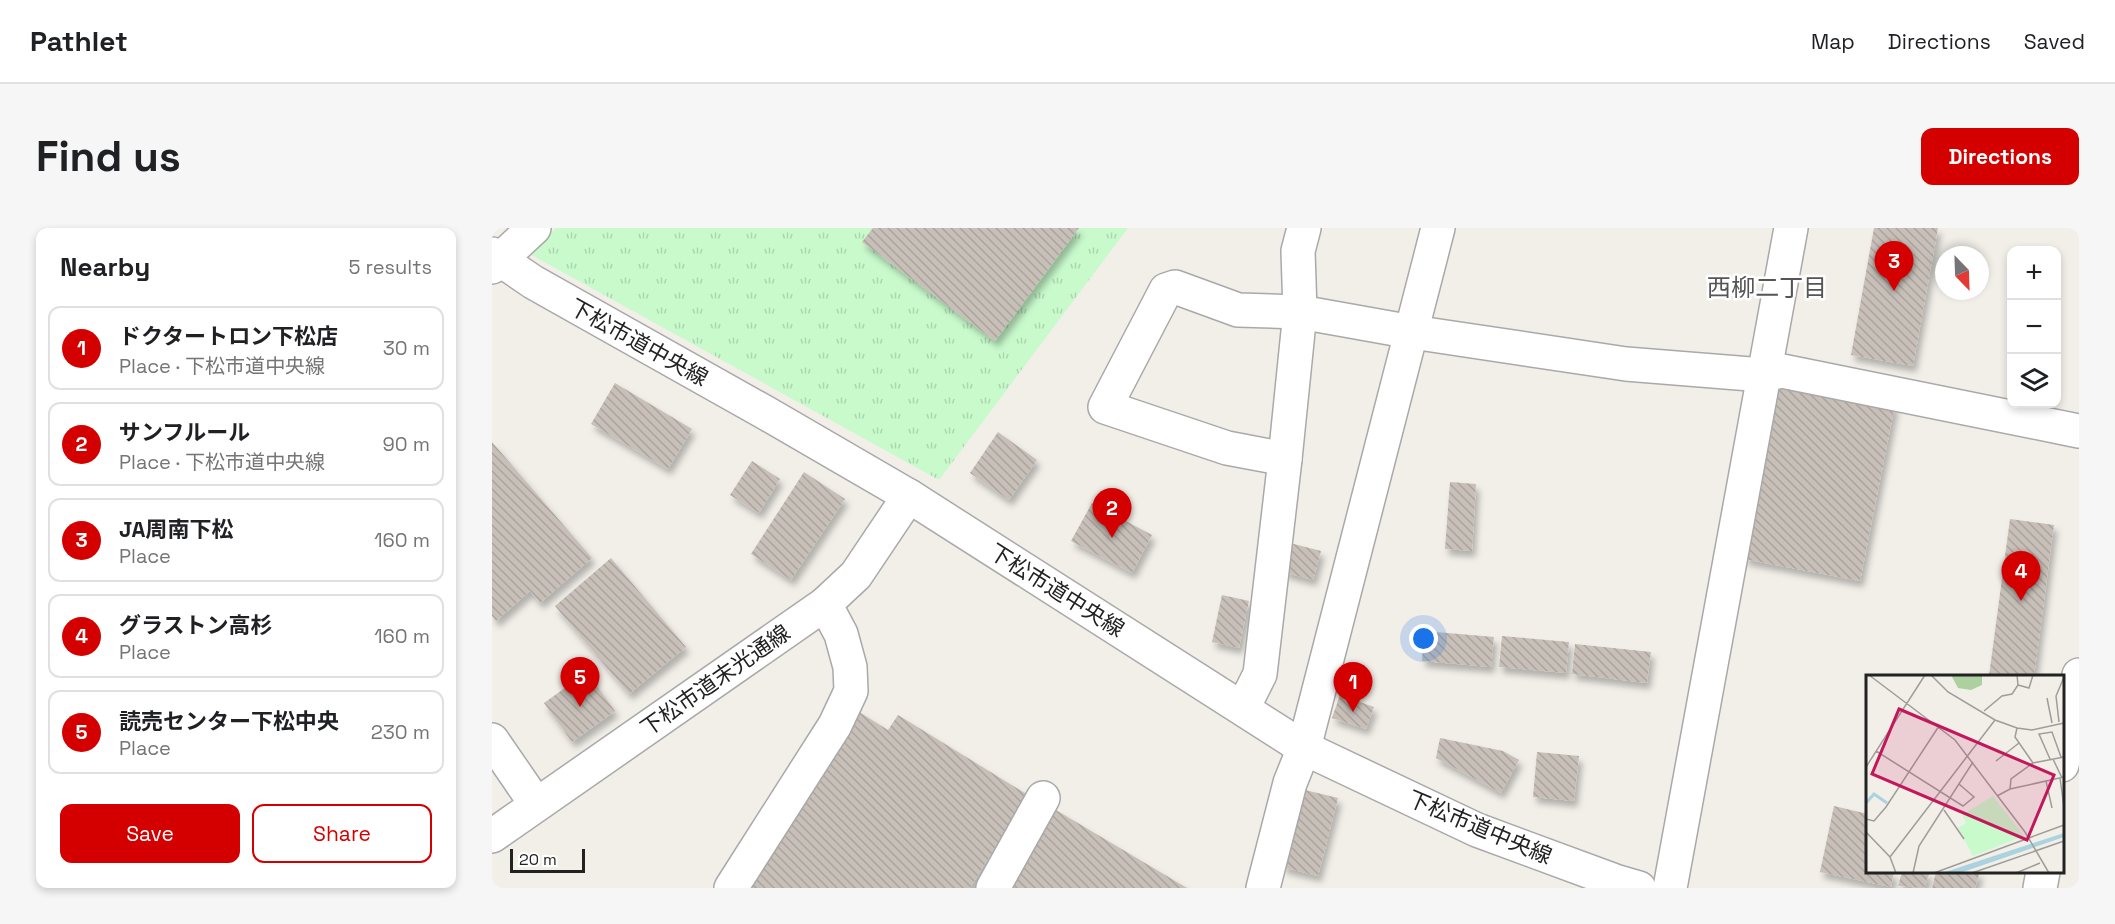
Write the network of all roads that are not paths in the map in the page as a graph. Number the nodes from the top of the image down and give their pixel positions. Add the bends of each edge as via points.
1 (534, 228) edge
2 (1304, 228) edge
3 (1438, 228) edge
4 (1791, 228) edge
5 (495, 261) edge
6 (1300, 312) junction
7 (1412, 332) junction
8 (1763, 375) junction
9 (2079, 431) edge
10 (1285, 459) junction
11 (909, 496) junction
12 (825, 604) junction
13 (2079, 675) edge
14 (1243, 708) junction
15 (492, 740) edge
16 (1305, 748) junction
17 (2064, 754) edge
18 (1043, 798) dead end
19 (536, 804) junction
20 (492, 836) edge
21 (2043, 873) edge
22 (731, 888) edge
23 (993, 888) edge
24 (1263, 888) edge
25 (1639, 888) edge
26 (1670, 888) edge
27 (2040, 888) edge

1 - 5 street
2 - 6 street via 1298,251
3 - 7 street
4 - 8 street
5 - 11 street, 下松市道中央線
6 - 7 street
6 - 10 street
6 - 10 street via 1238,310 1175,287 1166,290 1105,407 1227,448
7 - 8 street via 1626,364
7 - 16 street
8 - 9 street via 1782,371
8 - 26 street
10 - 14 street via 1260,674
11 - 12 street, 下松市道末光通線 via 856,574
11 - 14 street, 下松市道中央線
12 - 19 street, 下松市道末光通線
12 - 22 street via 844,645 851,691 835,725
13 - 17 street
14 - 16 street, 下松市道中央線
15 - 19 street
16 - 24 street via 1290,783
16 - 25 street, 下松市道中央線 via 1477,830
18 - 23 street
19 - 20 street, 下松市道末光通線
21 - 27 street

